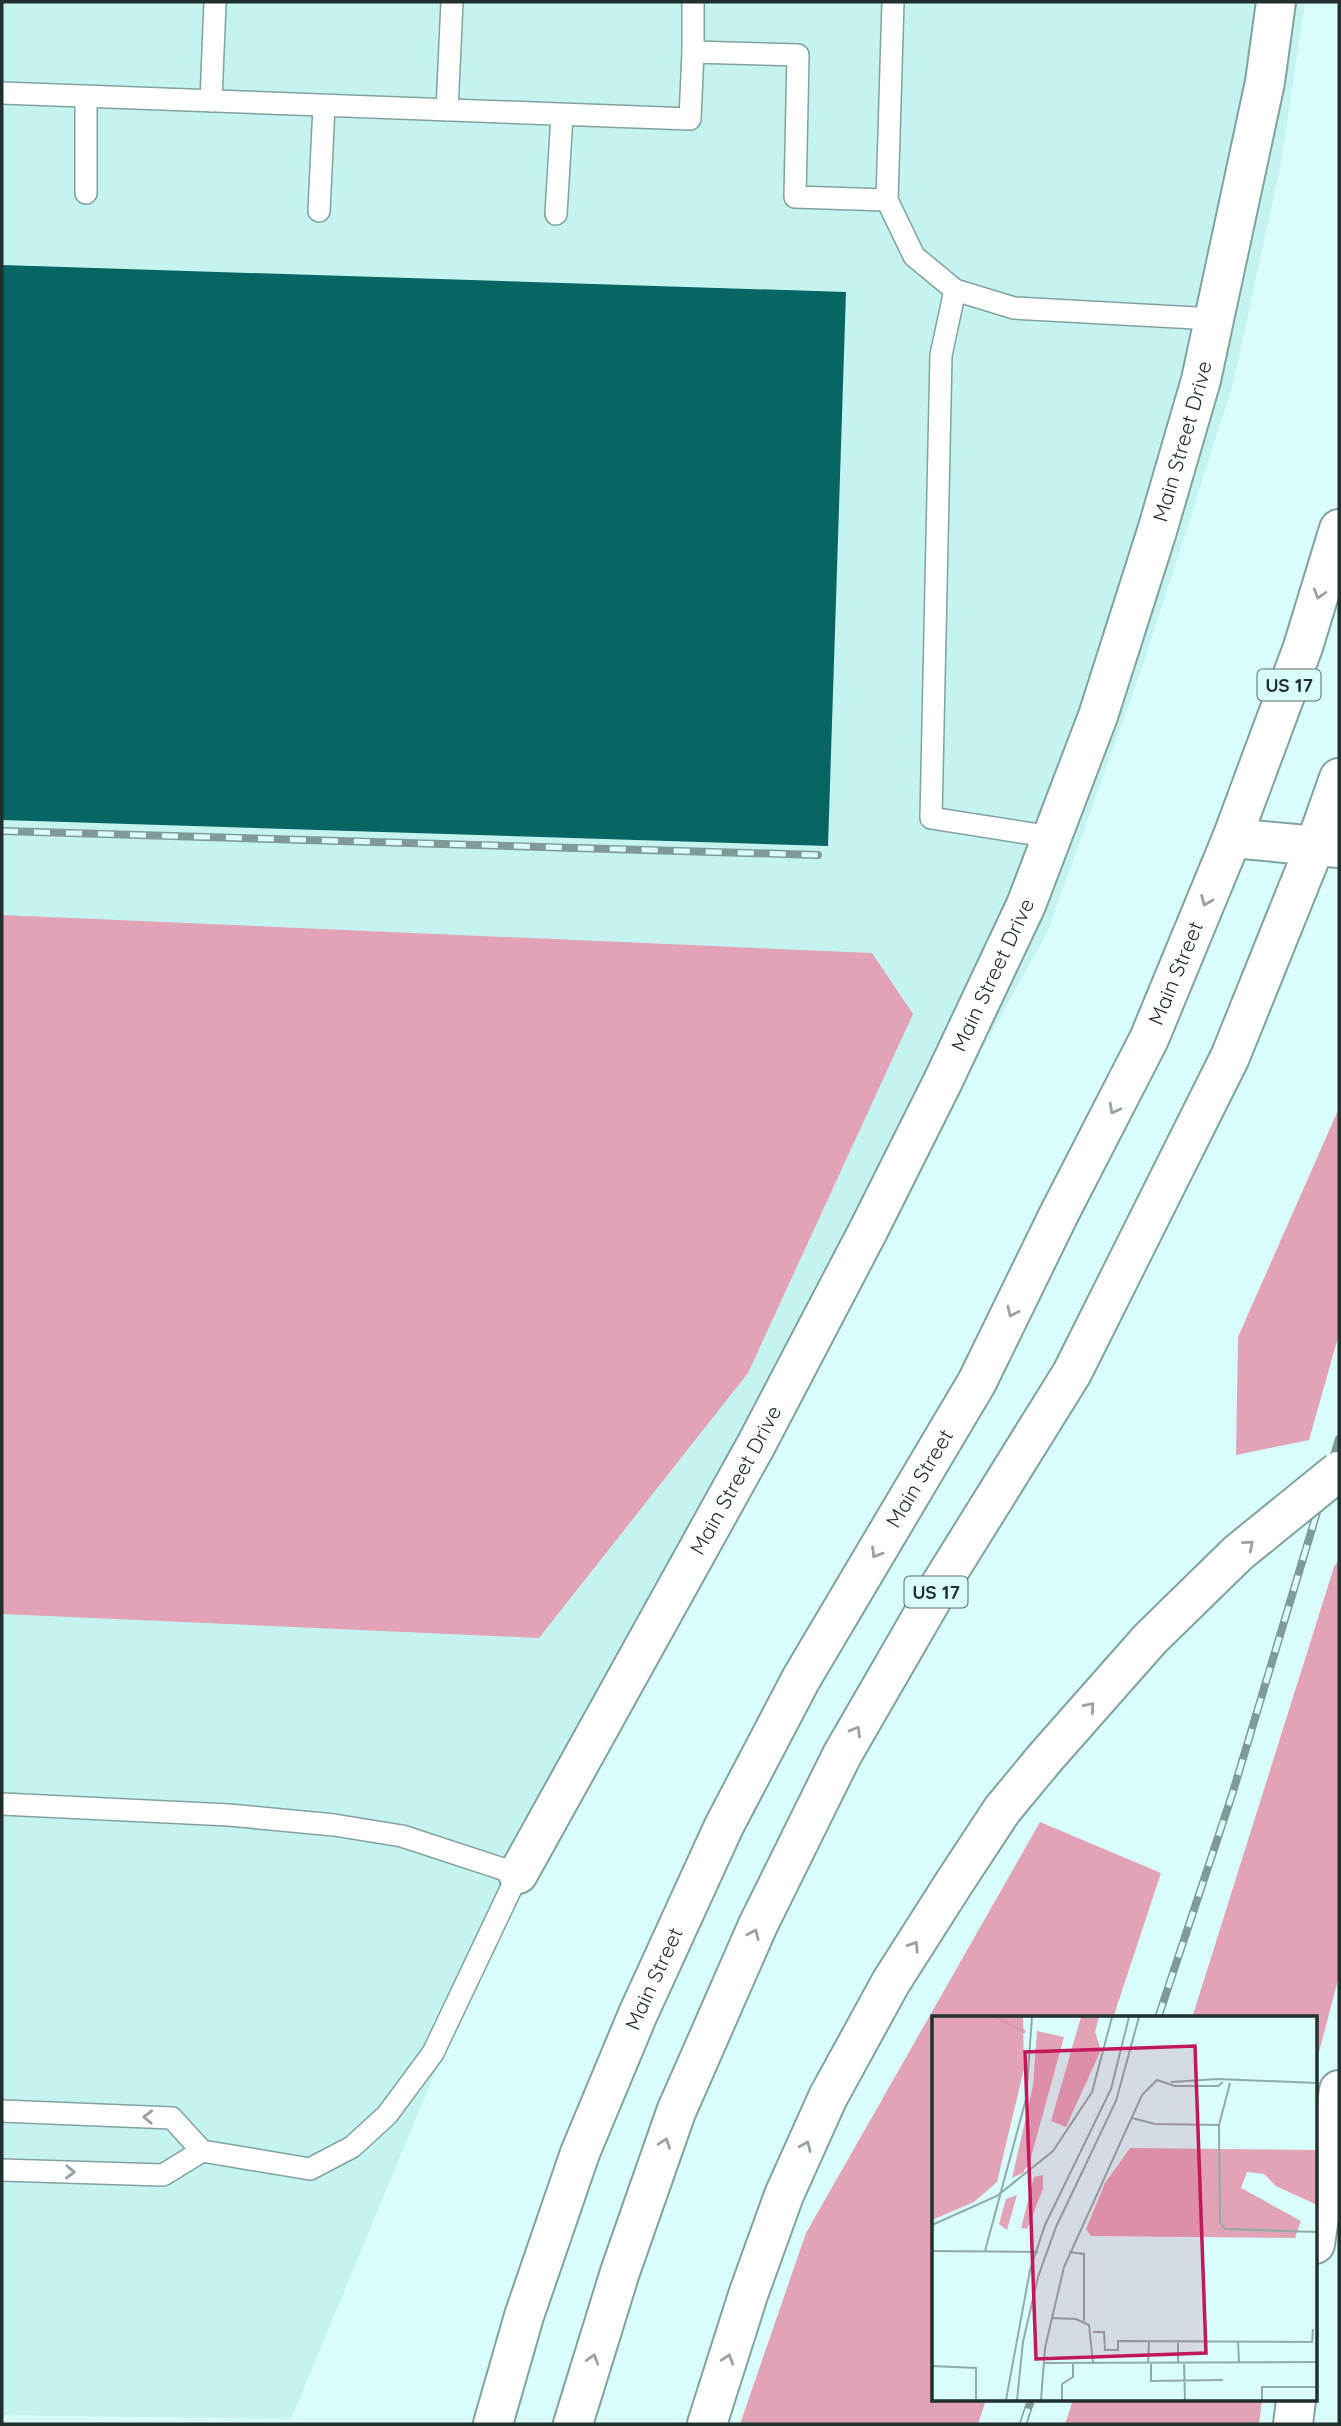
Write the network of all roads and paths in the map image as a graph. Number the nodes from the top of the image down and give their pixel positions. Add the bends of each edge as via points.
1 (215, 2) edge
2 (452, 2) edge
3 (694, 2) edge
4 (893, 2) edge
5 (1276, 2) edge
6 (693, 52) junction
7 (2, 93) edge
8 (86, 96) junction
9 (211, 101) junction
10 (324, 106) junction
11 (447, 110) junction
12 (562, 115) junction
13 (86, 193) dead end
14 (887, 200) junction
15 (319, 211) dead end
16 (556, 214) dead end
17 (955, 290) junction
18 (1214, 319) junction
19 (1339, 529) edge
20 (1339, 778) edge
21 (1052, 837) junction
22 (1232, 838) junction
23 (1327, 847) edge
24 (1339, 1471) edge
25 (2, 1804) edge
26 (518, 1874) junction
27 (1339, 2090) edge
28 (2, 2111) edge
29 (202, 2151) junction
30 (2, 2170) edge
31 (1316, 2238) edge
32 (1296, 2402) edge
33 (493, 2424) edge
34 (573, 2424) edge
35 (707, 2424) edge
36 (1293, 2424) edge

1 - 9 lane
2 - 11 lane
3 - 6 lane
4 - 14 lane
5 - 18 main road, Main Street Drive via 1265,82
6 - 12 lane via 690,119
6 - 14 lane via 798,55 794,197
7 - 8 lane
8 - 9 lane
8 - 13 lane
9 - 10 lane
10 - 11 lane
10 - 15 lane
11 - 12 lane
12 - 16 lane
14 - 17 lane via 914,256
17 - 18 lane via 1014,308
17 - 21 lane via 941,355 931,818
18 - 21 main road, Main Street Drive via 1157,531 1098,716
19 -> 22 main road, Main Street / US 17 via 1303,647
20 - 23 main road, US 17
21 - 26 main road, Main Street Drive via 1026,905 868,1231 756,1445
22 - 23 main road
22 -> 33 main road, Main Street / US 17 via 1149,1039 977,1382 801,1679 724,1826 580,2152
34 -> 23 main road, US 17 via 676,2112 758,1925 849,1743 1072,1373 1230,1057
35 -> 24 main road, bridge via 784,2195 828,2097 891,1982 1002,1810 1150,1639 1238,1553
25 - 26 lane via 334,1825 402,1836
26 - 29 lane via 433,2053 387,2115 352,2147 310,2169
27 - 31 main road
29 -> 28 lane via 172,2118
30 -> 29 lane via 163,2175
32 - 36 main road

